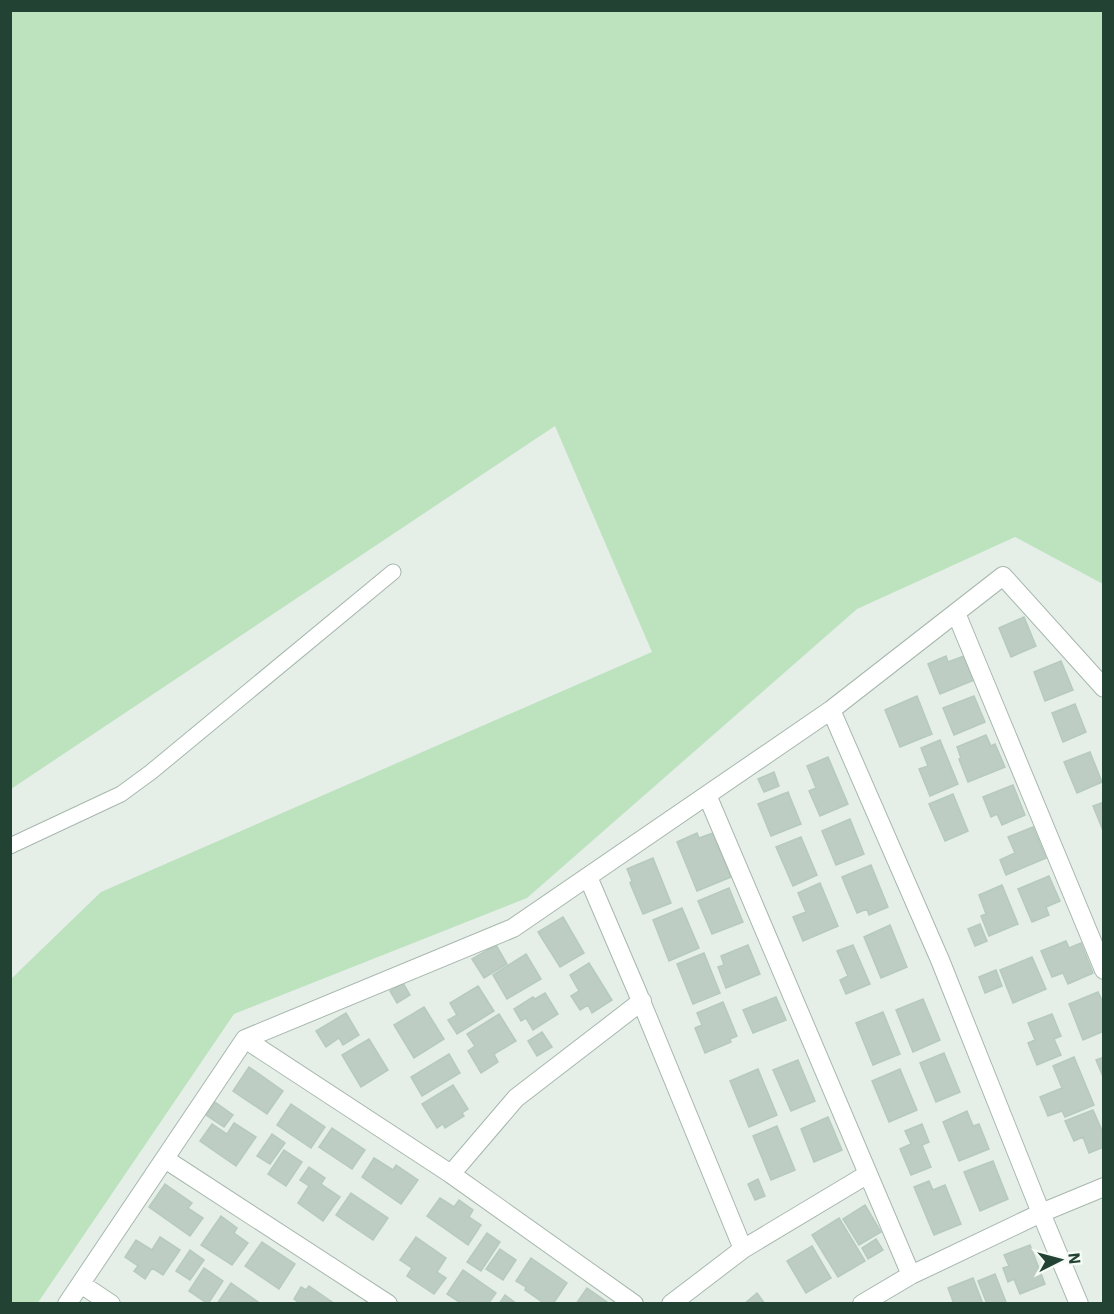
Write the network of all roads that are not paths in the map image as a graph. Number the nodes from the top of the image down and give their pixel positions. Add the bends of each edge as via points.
1 (393, 572) dead end
2 (956, 613) junction
3 (1104, 688) edge
4 (831, 710) junction
5 (707, 795) junction
6 (10, 846) edge
7 (588, 877) junction
8 (1104, 970) edge
9 (642, 1001) junction
10 (245, 1039) junction
11 (165, 1159) junction
12 (451, 1174) junction
13 (868, 1174) junction
14 (1104, 1187) edge
15 (1041, 1213) junction
16 (743, 1250) junction
17 (911, 1275) junction
18 (81, 1284) junction
19 (67, 1304) edge
20 (111, 1304) edge
21 (388, 1304) edge
22 (634, 1304) edge
23 (671, 1304) edge
24 (862, 1304) edge
25 (1079, 1304) edge

1 - 6 lane via 121,794
2 - 3 street via 1003,576
2 - 4 street
2 - 8 street
4 - 5 street
4 - 15 street via 940,960
5 - 7 street
5 - 13 street
7 - 9 street
7 - 10 street via 513,928
9 - 12 street via 516,1098
9 - 16 street
10 - 11 street
10 - 12 street
11 - 18 street
11 - 21 street
12 - 22 street
13 - 16 street
13 - 17 street
14 - 15 street
15 - 17 street
15 - 25 street
16 - 23 street
17 - 24 street
18 - 19 street
18 - 20 street

